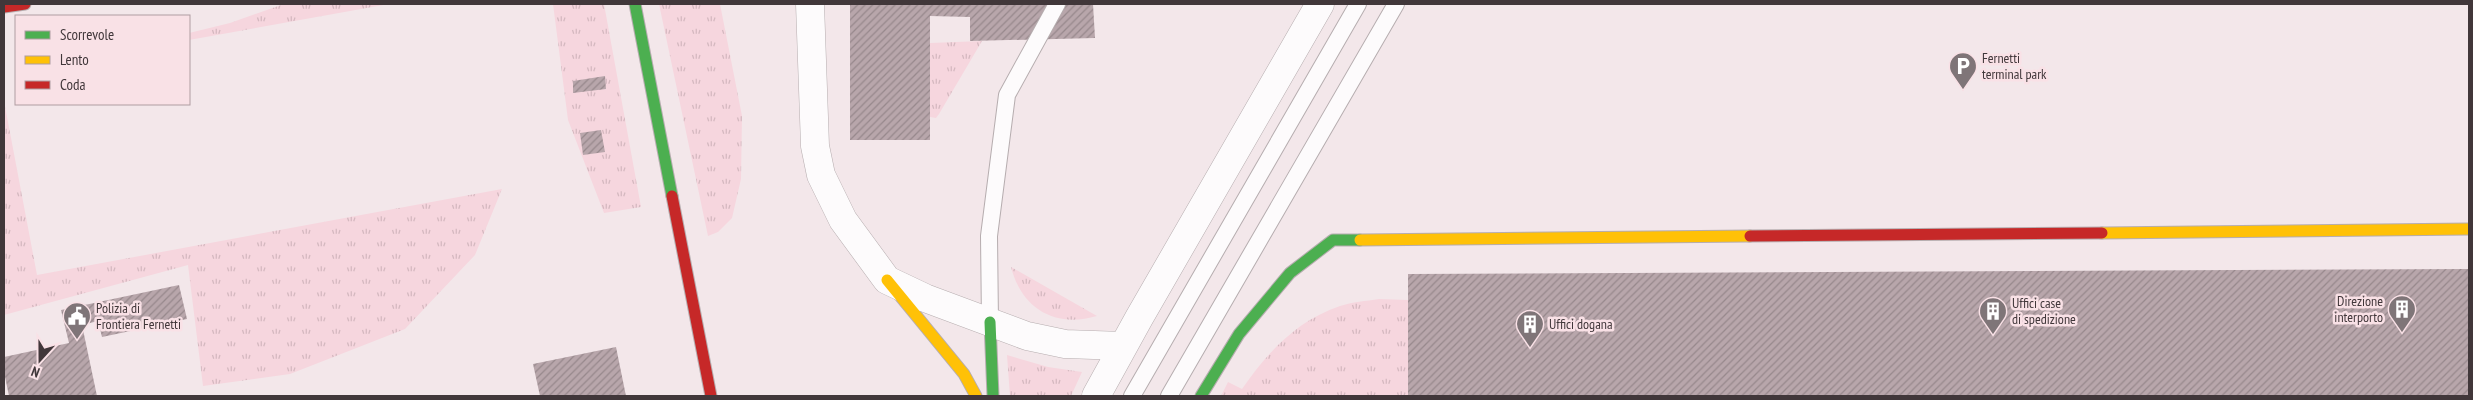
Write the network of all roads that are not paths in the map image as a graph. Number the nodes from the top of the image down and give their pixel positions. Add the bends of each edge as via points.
1 (25, 4) edge
2 (635, 4) edge
3 (810, 4) edge
4 (1057, 4) edge
5 (1320, 4) edge
6 (1358, 4) edge
7 (1396, 4) edge
8 (4, 7) edge
9 (2469, 229) edge
10 (887, 280) junction
11 (990, 322) junction
12 (1123, 346) junction
13 (711, 396) edge
14 (976, 396) edge
15 (994, 396) edge
16 (1096, 396) edge
17 (1132, 396) edge
18 (1169, 396) edge
19 (1201, 396) edge

1 - 8 main road
2 - 13 main road
3 - 10 street via 815,146 821,175 843,220
4 - 11 lane via 1007,94 989,236
5 - 12 street
6 - 17 lane
7 - 18 lane
9 - 19 main road via 1333,240 1286,276 1249,321
10 - 11 street
10 - 14 main road via 964,374
11 - 12 street via 1027,336 1065,344
11 - 15 main road
12 - 16 street

